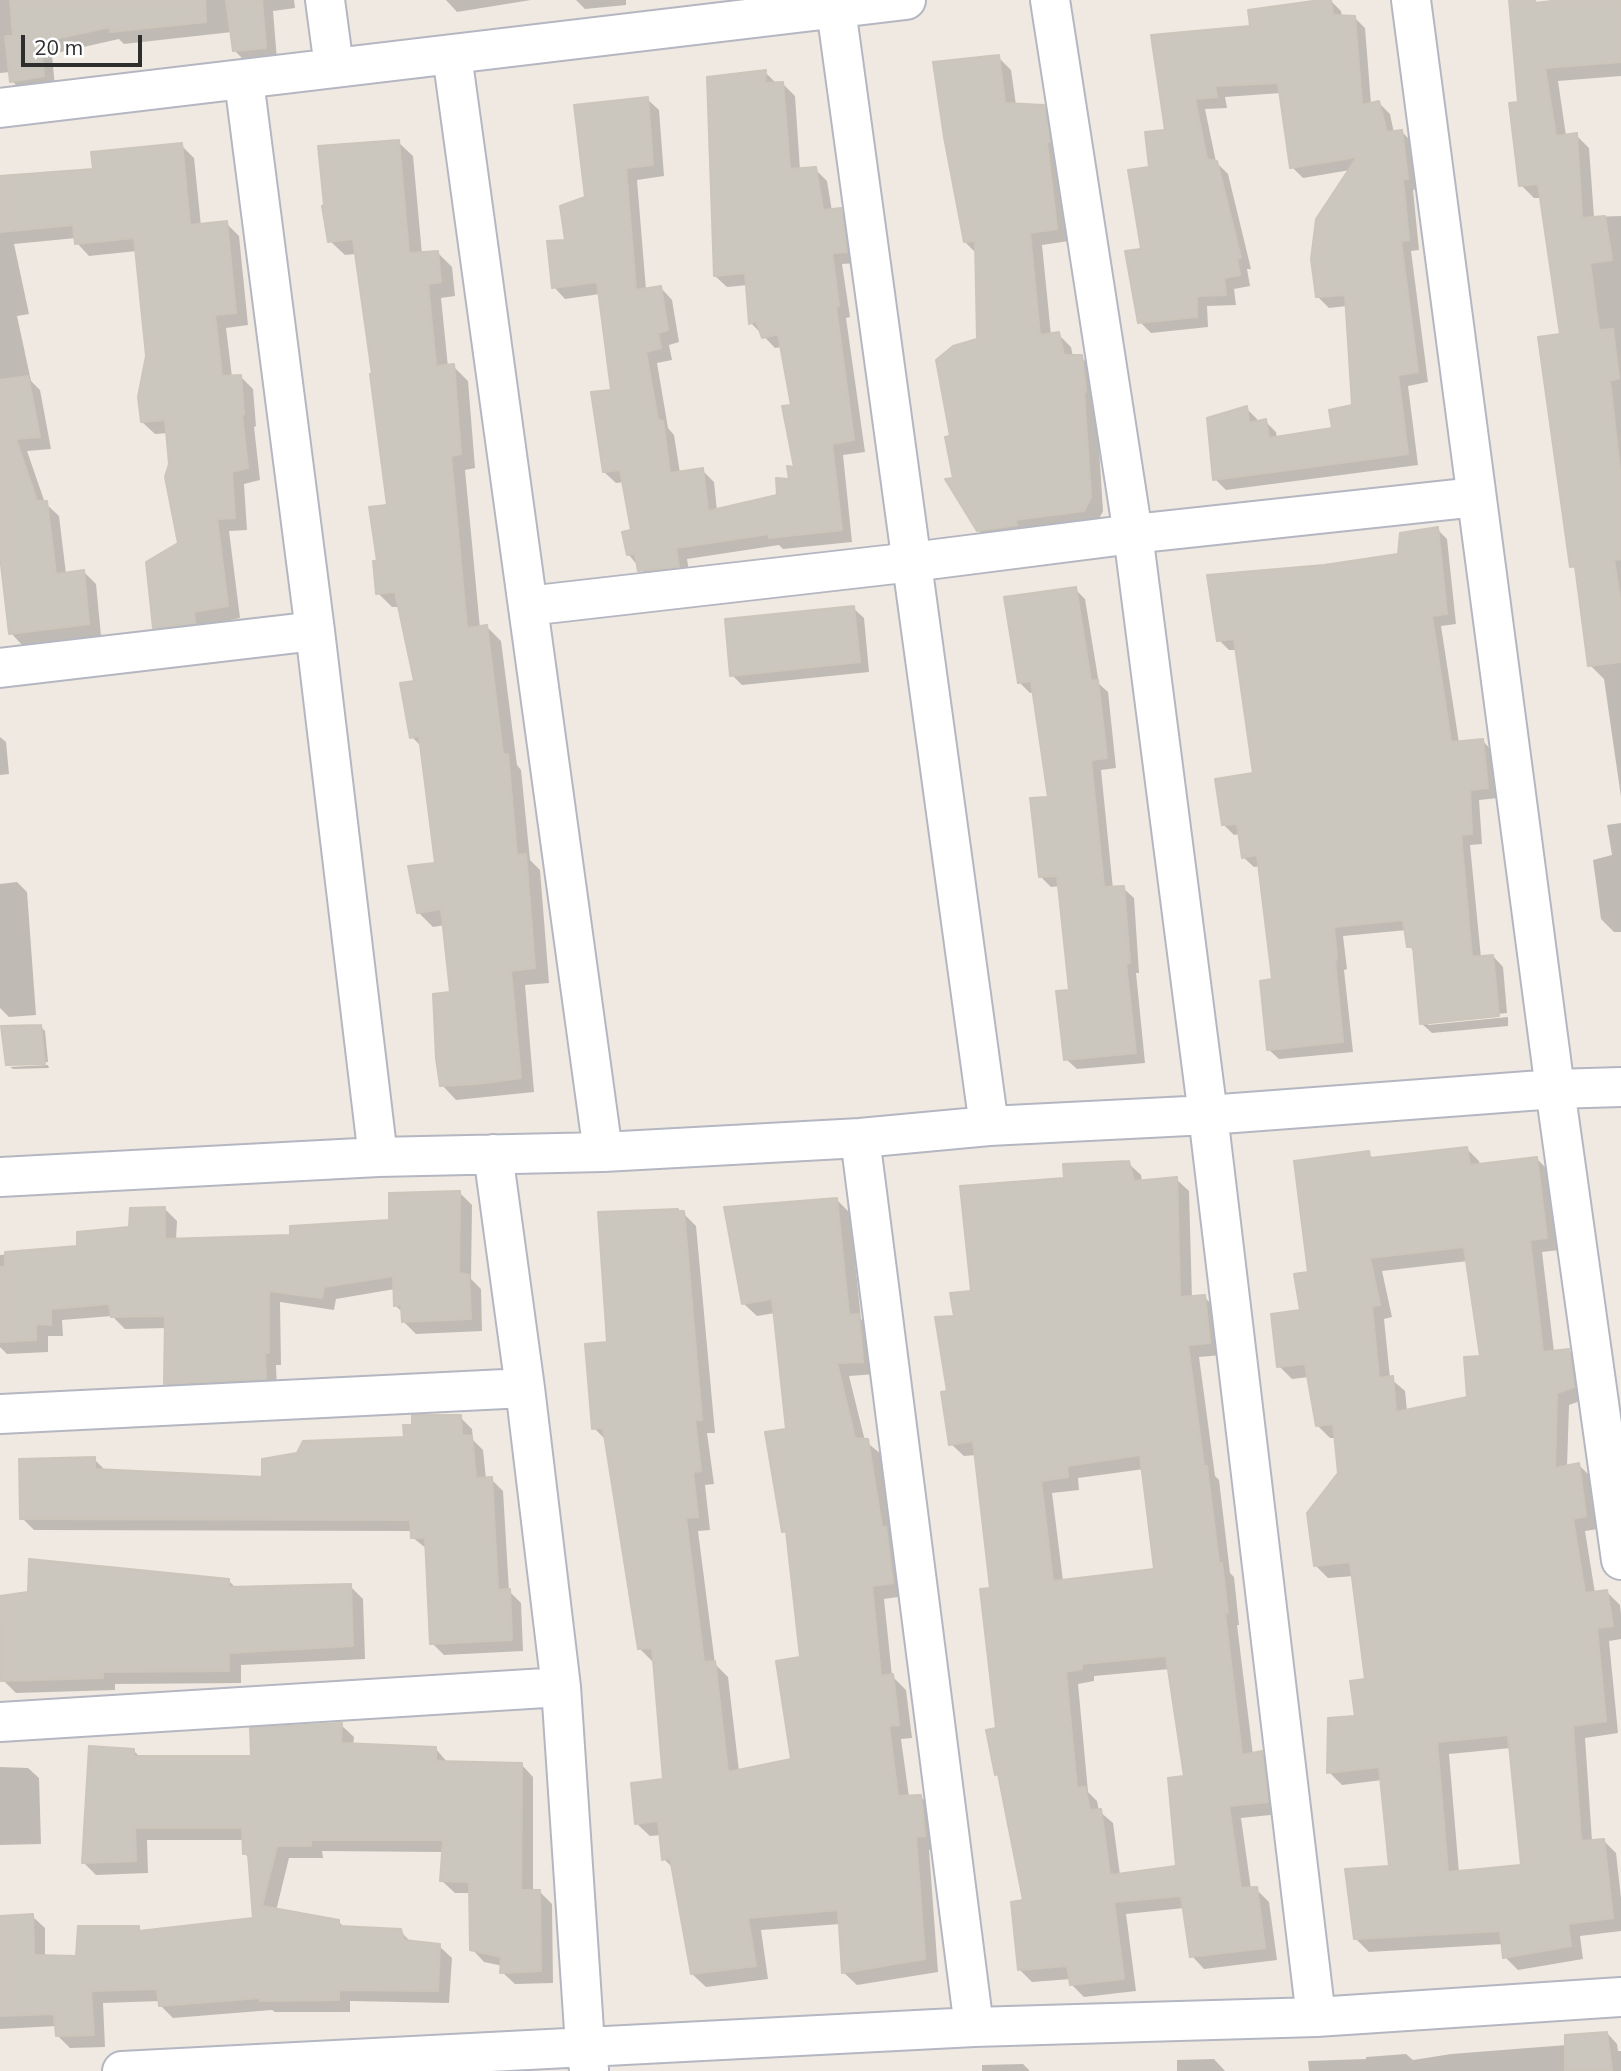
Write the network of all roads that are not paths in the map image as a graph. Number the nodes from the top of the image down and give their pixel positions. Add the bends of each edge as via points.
1 (325, 0) edge
2 (906, 0) edge
3 (1050, 0) edge
4 (1411, 0) edge
5 (836, 9) junction
6 (692, 13) edge
7 (452, 55) junction
8 (334, 67) junction
9 (244, 80) junction
10 (0, 108) edge
11 (1476, 497) junction
12 (1133, 534) junction
13 (912, 562) junction
14 (528, 606) junction
15 (315, 631) junction
16 (0, 668) edge
17 (1621, 1087) edge
18 (1555, 1089) junction
19 (1208, 1115) junction
20 (989, 1126) junction
21 (860, 1138) junction
22 (603, 1152) junction
23 (493, 1154) junction
24 (378, 1157) junction
25 (0, 1177) edge
26 (525, 1388) junction
27 (0, 1413) edge
28 (1621, 1560) edge
29 (561, 1688) junction
30 (0, 1722) edge
31 (1621, 1997) edge
32 (1316, 2017) junction
33 (974, 2027) junction
34 (588, 2058) edge
35 (122, 2071) edge

1 - 8 street
2 - 5 street
3 - 12 street
4 - 11 street
5 - 6 street
5 - 13 street
6 - 7 street
7 - 8 street
7 - 14 street
8 - 9 street
9 - 10 street
9 - 15 street
11 - 12 street
11 - 18 street
12 - 13 street
12 - 19 street
13 - 14 street
13 - 20 street
14 - 22 street
15 - 16 street
15 - 24 street
17 - 18 street
18 - 19 street
18 - 28 street
19 - 20 street
19 - 32 street
20 - 21 street
21 - 22 street
21 - 33 street
22 - 23 street
23 - 24 street
23 - 26 street
24 - 25 street
26 - 27 street
26 - 29 street
29 - 30 street
29 - 34 street
31 - 32 street
32 - 33 street
33 - 34 street
34 - 35 street

